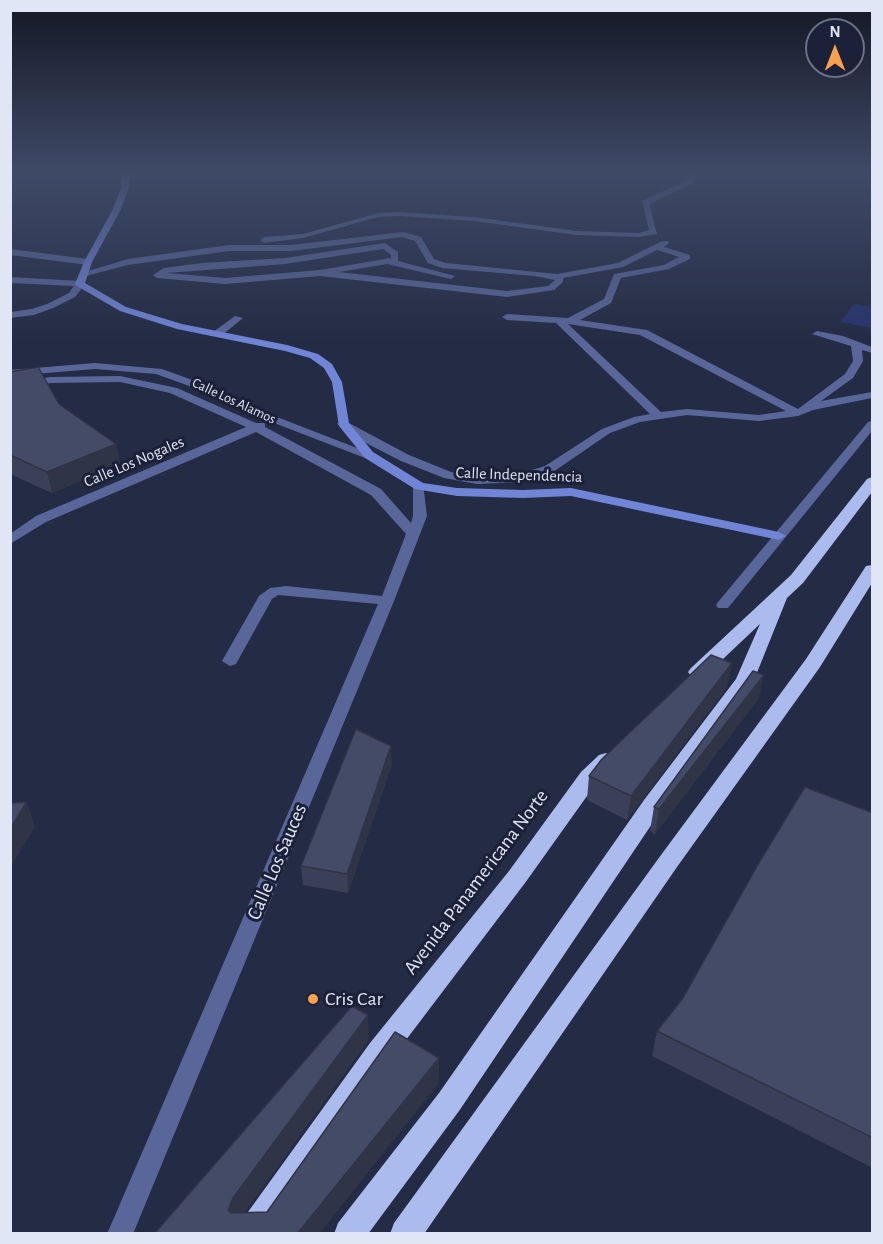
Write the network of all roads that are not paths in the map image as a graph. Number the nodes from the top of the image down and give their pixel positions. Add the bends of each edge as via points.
1 (105, 230) edge
2 (324, 230) edge
3 (555, 230) edge
4 (653, 230) edge
5 (670, 240) dead end
6 (657, 247) junction
7 (229, 248) junction
8 (10, 252) edge
9 (88, 262) junction
10 (389, 262) junction
11 (320, 273) junction
12 (534, 273) junction
13 (557, 277) junction
14 (81, 279) junction
15 (10, 280) edge
16 (10, 315) edge
17 (507, 317) dead end
18 (238, 318) dead end
19 (564, 321) junction
20 (217, 334) junction
21 (817, 334) dead end
22 (856, 344) junction
23 (873, 350) edge
24 (10, 373) edge
25 (10, 386) edge
26 (873, 395) edge
27 (810, 407) junction
28 (798, 413) junction
29 (657, 414) junction
30 (273, 420) junction
31 (343, 424) junction
32 (873, 424) edge
33 (256, 427) junction
34 (369, 455) junction
35 (873, 482) edge
36 (420, 486) junction
37 (413, 534) junction
38 (779, 536) junction
39 (10, 540) edge
40 (873, 570) edge
41 (780, 595) junction
42 (387, 602) junction
43 (723, 605) dead end
44 (230, 661) dead end
45 (686, 683) edge
46 (621, 746) edge
47 (120, 1233) edge
48 (251, 1233) edge
49 (350, 1233) edge
50 (405, 1233) edge

1 - 9 street
2 - 7 street
3 - 4 street via 622,236
5 - 6 street
6 - 13 street via 620,265
6 - 19 street via 687,257 666,267 617,276 608,301
7 - 12 street via 291,248 403,234 417,239 431,261 445,266
7 - 14 street via 128,262
8 - 9 street
9 - 14 street
10 - 11 street
10 - 11 street via 396,258 385,246 285,261 202,266 157,275 225,280
10 - 12 street via 458,278 492,279
11 - 13 street via 507,294 551,288 560,280
12 - 13 street
14 - 15 street
14 - 16 street via 72,295 34,312
14 - 20 street via 123,309
17 - 19 street
18 - 20 street
19 - 28 street via 643,332
19 - 29 street
20 - 31 street via 287,348 314,356 328,366 337,382
21 - 22 street
22 - 23 street
22 - 27 street via 858,362 849,376
24 - 30 street, Calle Independencia via 95,366 158,371
25 - 33 street, Calle Los Alamos via 51,380 120,378 173,390
26 - 27 street
27 - 28 street
28 - 29 street via 759,418 687,412
29 - 31 street via 606,431 549,469 520,478 477,480 454,477 405,458
30 - 33 street, Calle Los Nogales
30 - 34 street, Calle Independencia
31 - 34 street
32 - 38 street
33 - 37 street, Calle Los Alamos via 376,492
33 - 39 street, Calle Los Nogales via 41,519
34 - 36 street, Calle Independencia
35 - 41 highway via 824,547
36 - 37 street, Calle Los Sauces via 420,516
36 - 38 street, Calle Independencia via 457,492 571,492
37 - 42 street, Calle Los Sauces
38 - 43 street
40 - 50 highway via 813,663
41 - 45 highway
41 - 49 highway via 745,681 652,806 450,1102
42 - 44 street via 275,591 266,596
42 - 47 street, Calle Los Sauces
46 - 48 highway, Avenida Panamericana Norte via 589,777 517,877 380,1052

